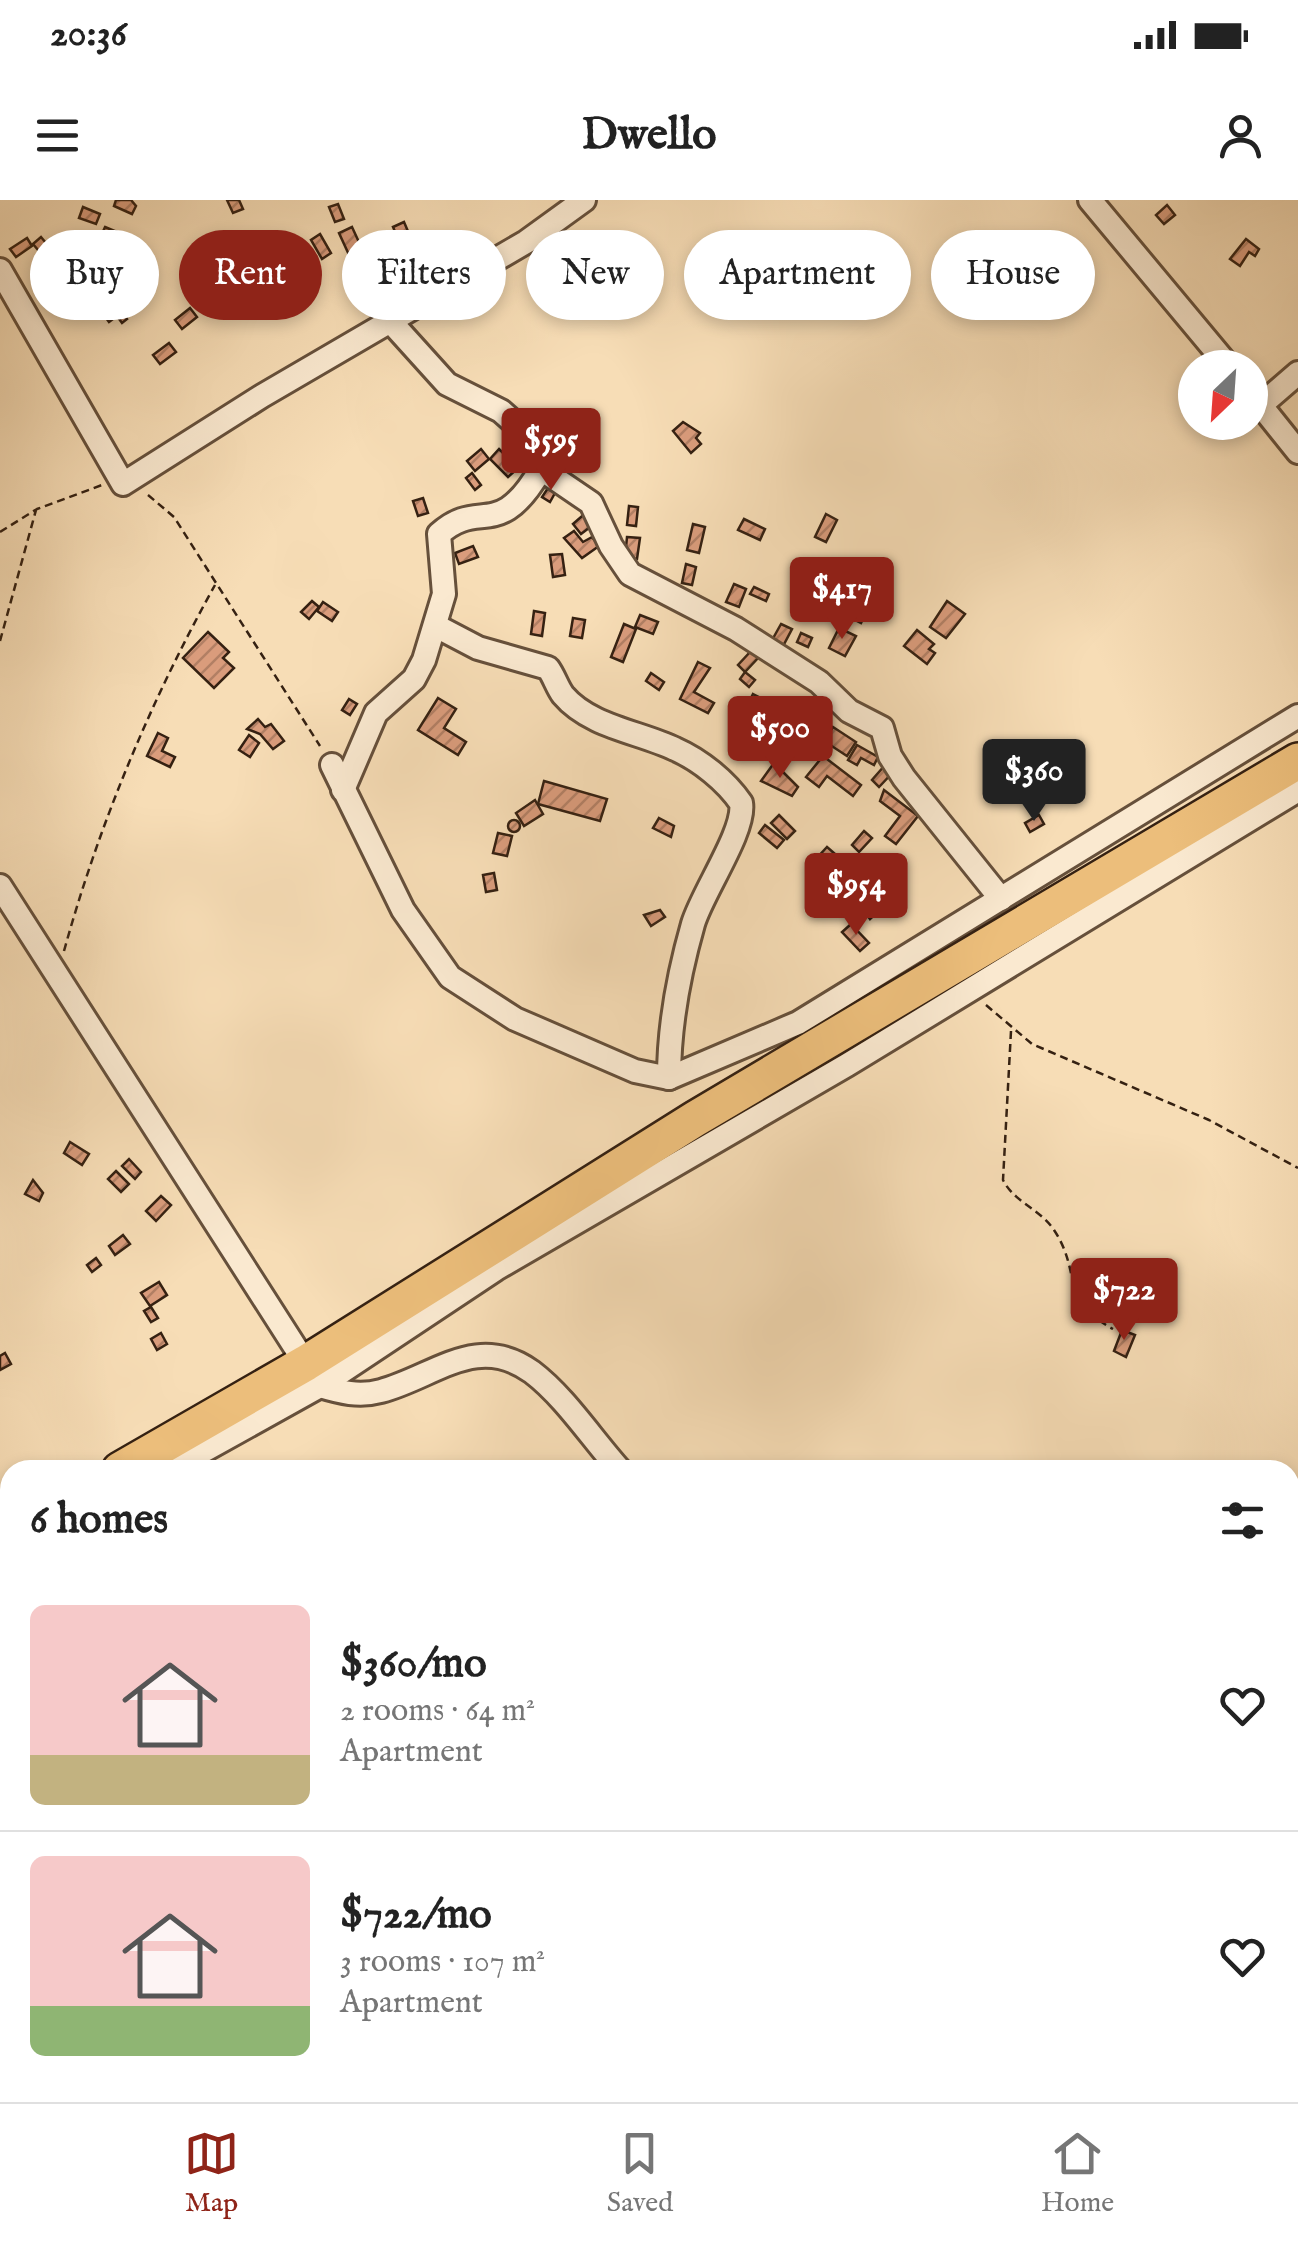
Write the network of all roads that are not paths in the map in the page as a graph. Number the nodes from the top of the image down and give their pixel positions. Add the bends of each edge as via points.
1 (1090, 200) edge
2 (575, 203) edge
3 (0, 270) edge
4 (391, 322) junction
5 (1215, 350) edge
6 (1298, 373) edge
7 (1268, 391) edge
8 (1268, 415) edge
9 (1298, 452) edge
10 (541, 469) junction
11 (436, 626) junction
12 (1298, 716) edge
13 (1298, 760) edge
14 (332, 764) road end
15 (343, 790) junction
16 (1298, 790) edge
17 (0, 886) edge
18 (1001, 900) junction
19 (669, 1078) junction
20 (313, 1375) junction
21 (140, 1460) edge
22 (184, 1460) edge
23 (611, 1460) edge

1 - 5 street
2 - 4 street
3 - 4 street via 123,484
4 - 10 street via 448,384 519,427
6 - 7 street
8 - 9 street
10 - 11 street via 518,505 503,515 438,534 444,594
10 - 18 street via 592,503 630,574 736,628 882,728 904,778
11 - 15 street via 414,679 376,713
11 - 19 street via 478,648 548,668 564,696 588,714 675,748 742,802 693,925
12 - 18 street
13 - 20 highway via 679,1128
14 - 15 street
15 - 19 street via 403,910 450,977 515,1019
16 - 20 street
17 - 20 street
18 - 19 street via 798,1023
20 - 21 highway
20 - 22 street
20 - 23 street via 348,1395 380,1392 433,1367 488,1354 534,1374

